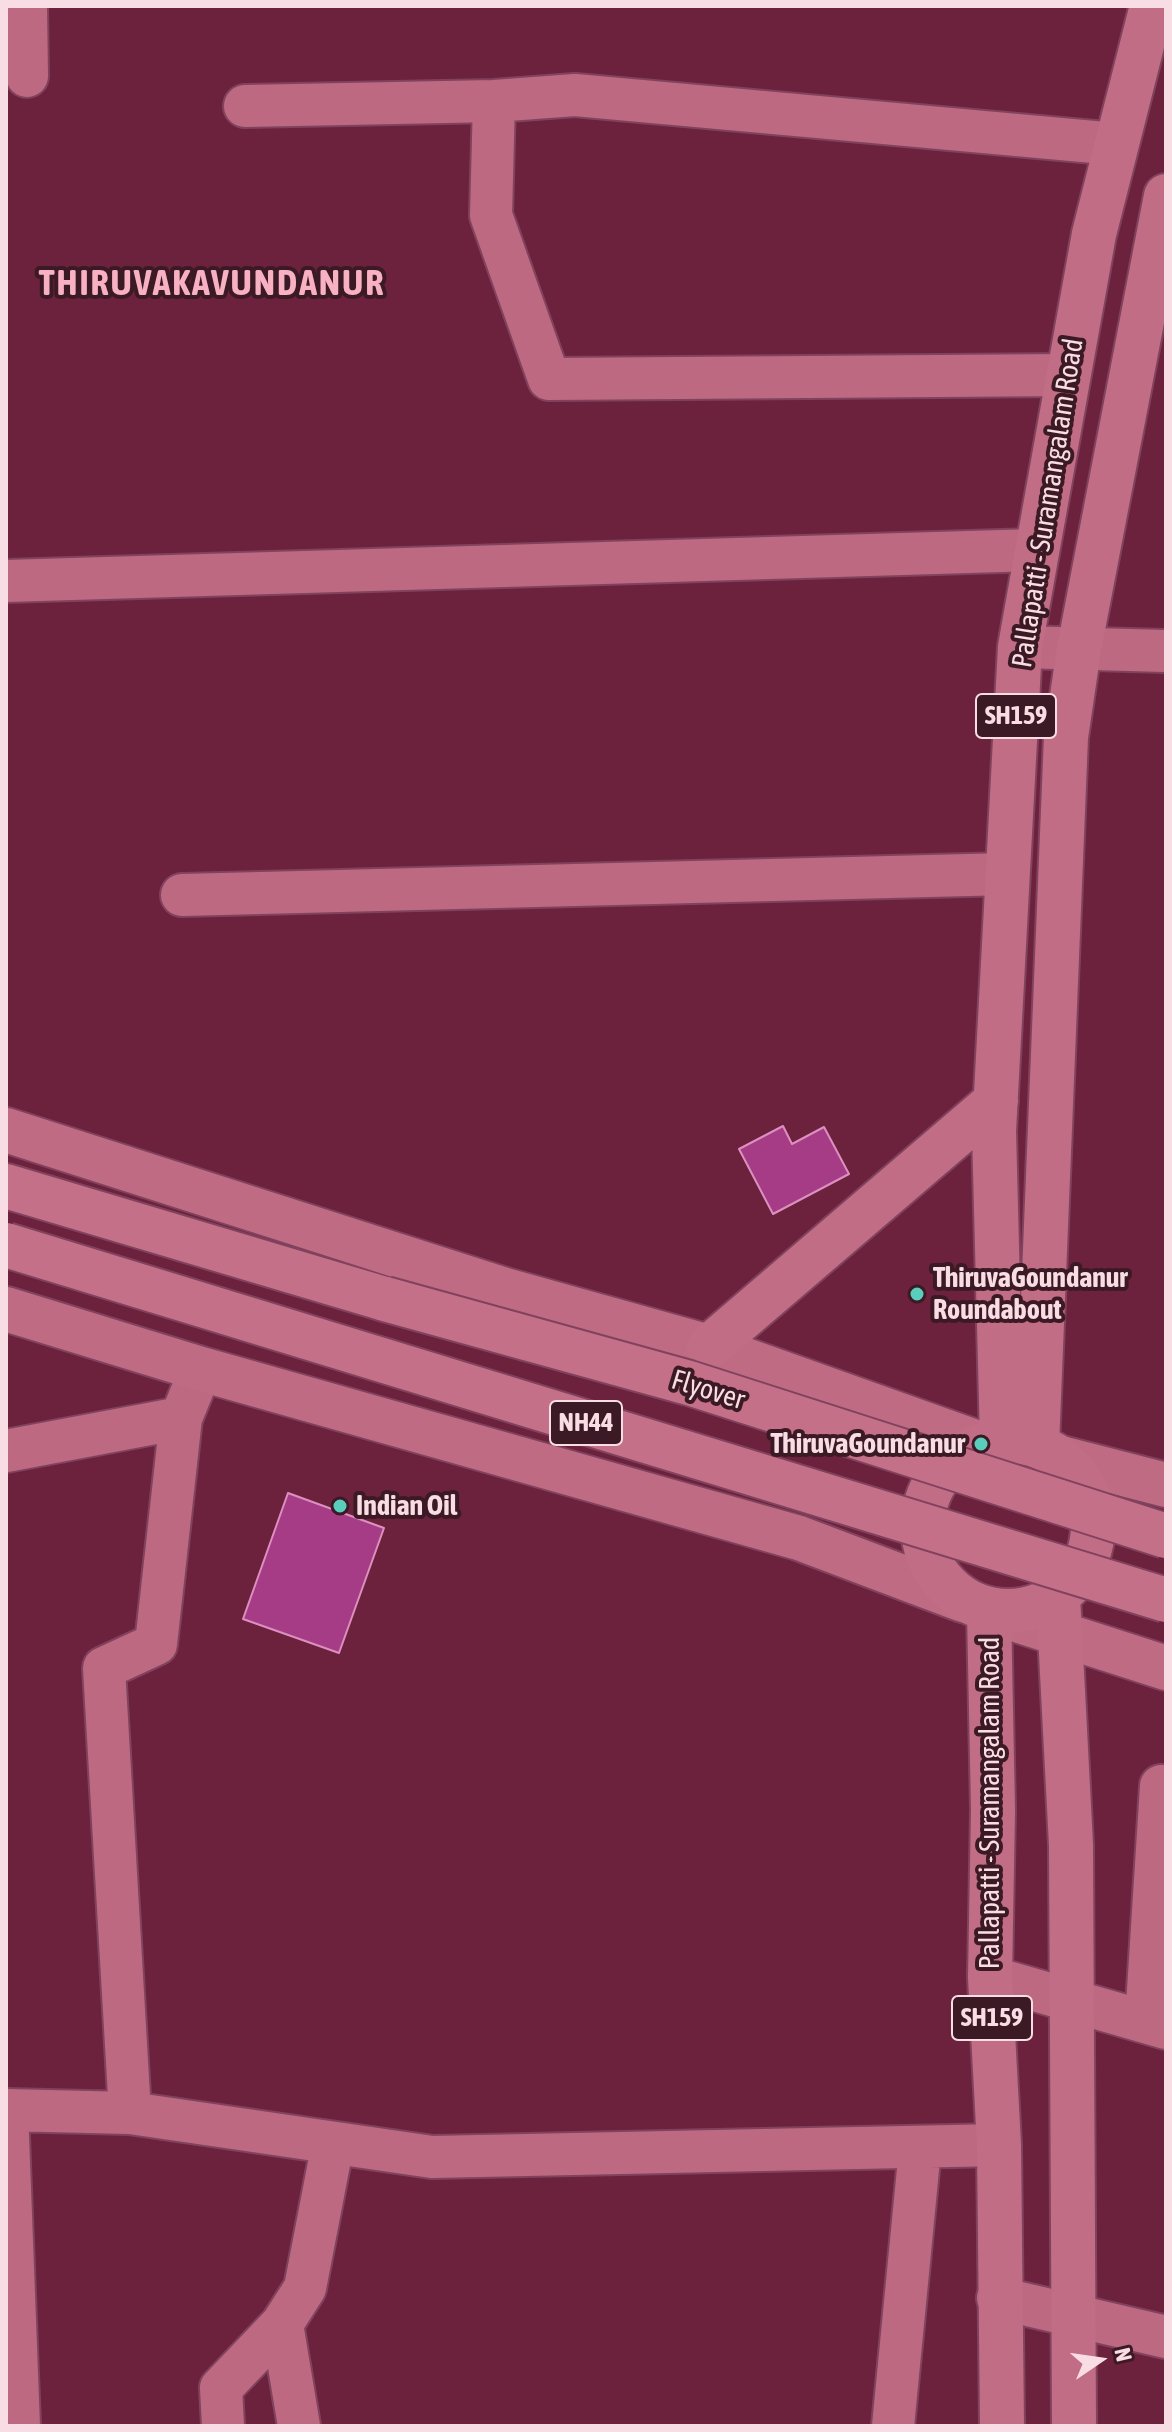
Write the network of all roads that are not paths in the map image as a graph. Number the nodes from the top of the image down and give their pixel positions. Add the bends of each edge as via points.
1 (26, 6) edge
2 (1152, 6) edge
3 (27, 76) dead end
4 (494, 101) junction
5 (245, 106) dead end
6 (1116, 144) junction
7 (1166, 196) edge
8 (1068, 375) junction
9 (1035, 550) junction
10 (6, 581) edge
11 (1020, 647) junction
12 (1079, 649) junction
13 (1166, 651) edge
14 (1008, 874) junction
15 (182, 895) dead end
16 (996, 1101) junction
17 (6, 1130) edge
18 (6, 1186) edge
19 (6, 1245) edge
20 (6, 1309) edge
21 (709, 1347) junction
22 (201, 1369) junction
23 (181, 1418) junction
24 (1020, 1447) junction
25 (6, 1451) edge
26 (1166, 1485) edge
27 (1166, 1536) edge
28 (1166, 1600) edge
29 (976, 1605) junction
30 (1060, 1616) junction
31 (1166, 1668) edge
32 (1166, 1788) edge
33 (990, 1977) junction
34 (1069, 2000) junction
35 (1156, 2025) edge
36 (130, 2113) junction
37 (333, 2143) junction
38 (999, 2145) junction
39 (920, 2149) junction
40 (998, 2298) junction
41 (1073, 2315) junction
42 (282, 2324) junction
43 (11, 2333) edge
44 (1166, 2337) edge
45 (19, 2426) edge
46 (223, 2426) edge
47 (299, 2426) edge
48 (893, 2426) edge
49 (1002, 2426) edge
50 (1074, 2426) edge

1 - 3 street
2 - 6 main road, Pallapatti - Suramangalam Road / SH159
4 - 5 street
4 - 6 street via 575,95
4 - 8 street via 491,215 549,379
6 - 8 main road, Pallapatti - Suramangalam Road / SH159
7 - 12 main road
8 - 9 main road, Pallapatti - Suramangalam Road / SH159
9 - 10 street
9 - 11 main road, Pallapatti - Suramangalam Road / SH159
11 - 12 street
11 - 14 main road, Pallapatti - Suramangalam Road / SH159
12 - 13 street
12 - 24 main road via 1066,737
14 - 15 street
14 - 16 main road, Pallapatti - Suramangalam Road / SH159
16 - 21 main road
16 - 24 main road, Pallapatti - Suramangalam Road / SH159
17 - 21 street via 505,1290
18 - 27 highway, Flyover / NH44, bridge via 689,1383
19 - 28 highway, NH44, bridge
20 - 22 street
21 - 24 street
22 - 23 street
22 - 29 street via 799,1538
23 - 25 street
23 - 36 street via 156,1644 104,1668
24 - 26 street
24 - 29 main road via 959,1455 929,1493 923,1541 931,1564 944,1584
24 - 30 main road via 1084,1490 1094,1528
29 - 30 main road via 1013,1612 1037,1608
29 - 33 main road, Pallapatti - Suramangalam Road / SH159 via 993,1810
30 - 31 street
30 - 34 main road via 1071,1845
32 - 35 street via 1161,1786
33 - 34 street
33 - 38 main road, Pallapatti - Suramangalam Road / SH159
34 - 35 street
34 - 41 main road
36 - 37 street
36 - 43 street via 7,2110
37 - 39 street via 432,2157
37 - 42 street via 305,2288
38 - 39 street
38 - 40 main road, Pallapatti - Suramangalam Road / SH159
39 - 48 street
40 - 41 street
40 - 49 main road, Pallapatti - Suramangalam Road / SH159
41 - 44 street
41 - 50 main road
42 - 46 street via 221,2388
42 - 47 street
43 - 45 street

